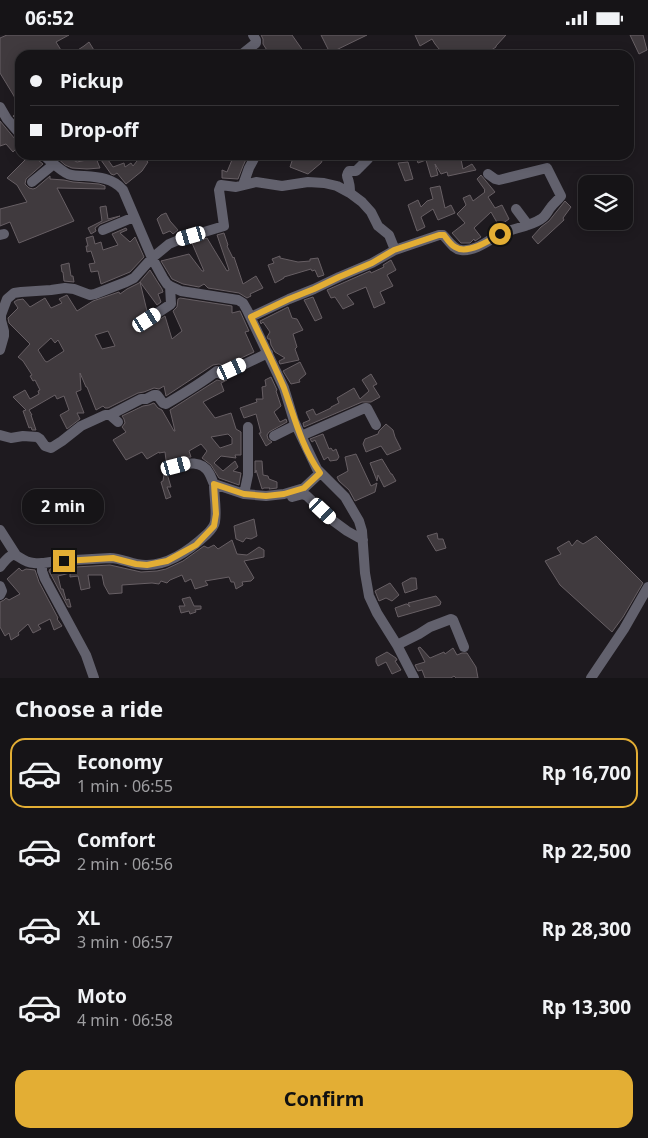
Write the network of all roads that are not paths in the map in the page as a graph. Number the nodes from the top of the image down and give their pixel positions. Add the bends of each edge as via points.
1 (253, 35) edge
2 (247, 50) edge
3 (0, 107) edge
4 (15, 128) edge
5 (49, 160) edge
6 (253, 160) edge
7 (367, 160) edge
8 (54, 164) junction
9 (488, 175) dead end
10 (32, 182) dead end
11 (243, 185) junction
12 (350, 193) junction
13 (516, 209) dead end
14 (134, 217) junction
15 (528, 225) junction
16 (103, 230) dead end
17 (394, 250) junction
18 (152, 258) junction
19 (170, 286) junction
20 (251, 317) junction
21 (147, 320) dead end
22 (0, 350) edge
23 (268, 353) junction
24 (296, 425) junction
25 (376, 425) dead end
26 (248, 427) dead end
27 (0, 435) edge
28 (274, 436) dead end
29 (301, 436) junction
30 (176, 466) dead end
31 (320, 473) junction
32 (214, 484) junction
33 (244, 494) junction
34 (264, 501) dead end
35 (0, 531) edge
36 (363, 539) junction
37 (16, 555) junction
38 (42, 563) junction
39 (0, 567) edge
40 (0, 586) edge
41 (648, 587) edge
42 (0, 595) edge
43 (396, 645) junction
44 (464, 647) dead end
45 (94, 678) edge
46 (414, 678) edge
47 (591, 678) edge

1 - 2 street via 256,43
3 - 4 street
5 - 8 street
6 - 11 street
7 - 12 street via 356,171 347,174
8 - 10 street
8 - 14 street via 69,174 107,179 121,187
9 - 15 street via 499,180 548,168 561,196 543,218
11 - 12 street via 252,182 282,185 324,183
11 - 18 street via 219,187 224,226 169,244
12 - 17 street via 362,202 376,224 389,235
13 - 15 street
14 - 16 street
14 - 18 street
15 - 17 street via 500,234 480,246 462,250 452,246 440,234
17 - 20 street
18 - 19 street
18 - 22 street via 130,281 93,295 65,288 11,295 1,315 4,336
19 - 20 street via 238,301 243,303
19 - 21 street via 171,304
20 - 23 street
23 - 24 street via 284,387
23 - 27 street via 224,374 217,371 166,404 157,395 141,399 114,419 105,415 80,426 51,448 36,437
24 - 28 street
24 - 29 street
25 - 29 street via 365,408
26 - 33 street via 248,475
29 - 31 street
30 - 32 street via 201,465
31 - 33 street via 306,487 284,494
31 - 36 street via 345,497 359,521
32 - 33 street
32 - 38 street via 216,514 213,528 196,545 167,561 147,565 113,558
34 - 36 street via 307,496 340,526
35 - 37 street
36 - 43 street via 369,596
37 - 38 street via 29,563
37 - 39 street via 8,557
38 - 45 street via 45,579 86,655
40 - 42 street
41 - 47 street
43 - 44 street via 451,619
43 - 46 street

